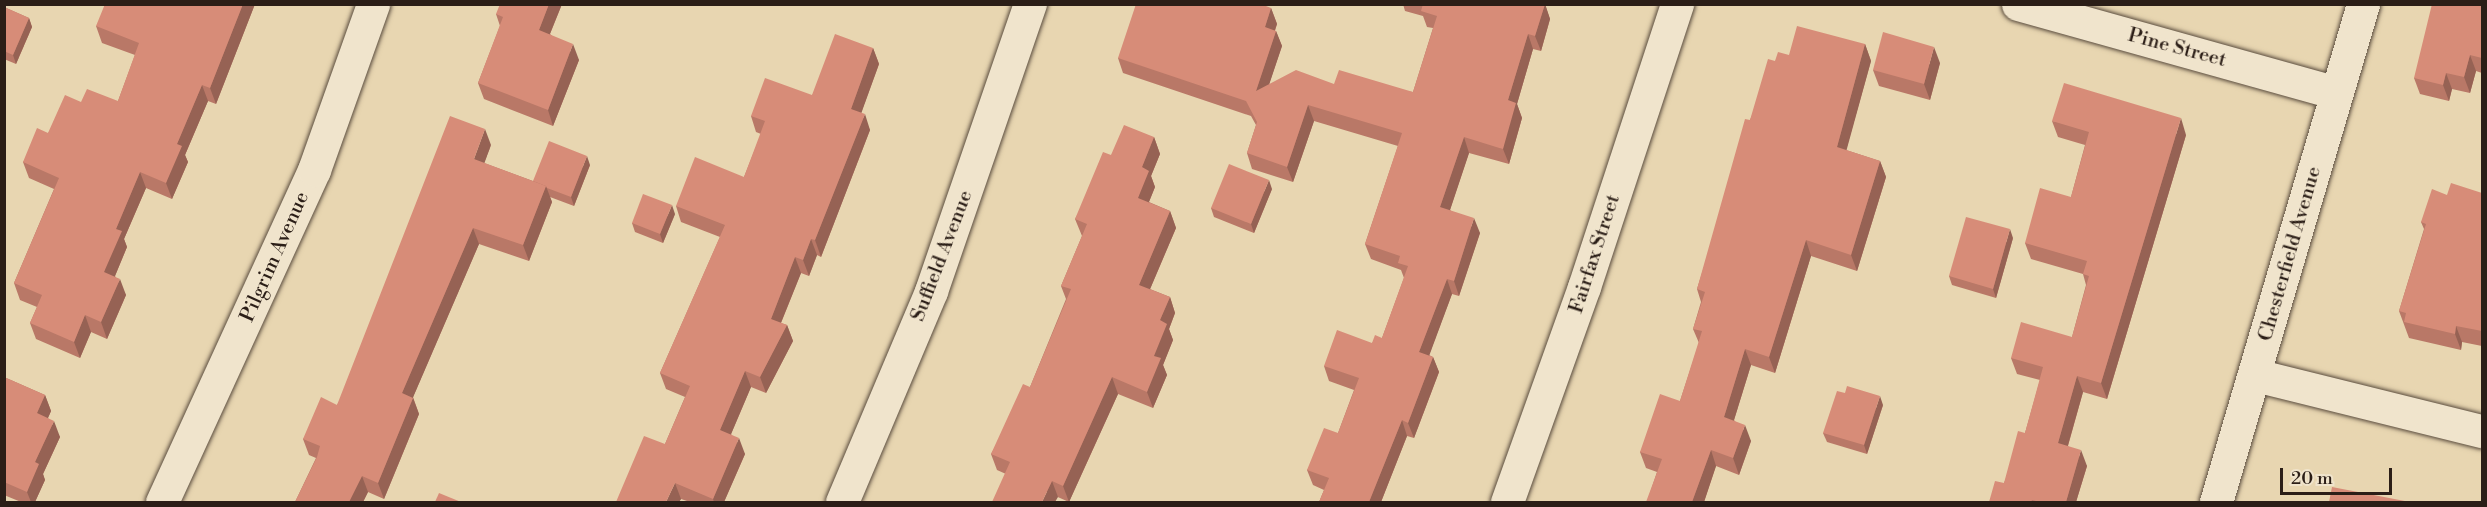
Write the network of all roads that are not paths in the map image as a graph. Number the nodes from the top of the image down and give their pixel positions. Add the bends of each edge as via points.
1 (373, 4) edge
2 (1030, 4) edge
3 (1677, 4) edge
4 (2018, 4) edge
5 (2363, 4) edge
6 (2336, 93) junction
7 (2255, 375) junction
8 (2482, 430) edge
9 (162, 502) edge
10 (842, 502) edge
11 (1507, 502) edge
12 (2216, 502) edge

1 - 9 street, Pilgrim Avenue via 314,170
2 - 10 street, Suffield Avenue via 931,291
3 - 11 street, Fairfax Street via 1584,287
4 - 6 street, Pine Street
5 - 6 street, Chesterfield Avenue
6 - 7 street, Chesterfield Avenue
7 - 8 street
7 - 12 street, Chesterfield Avenue

